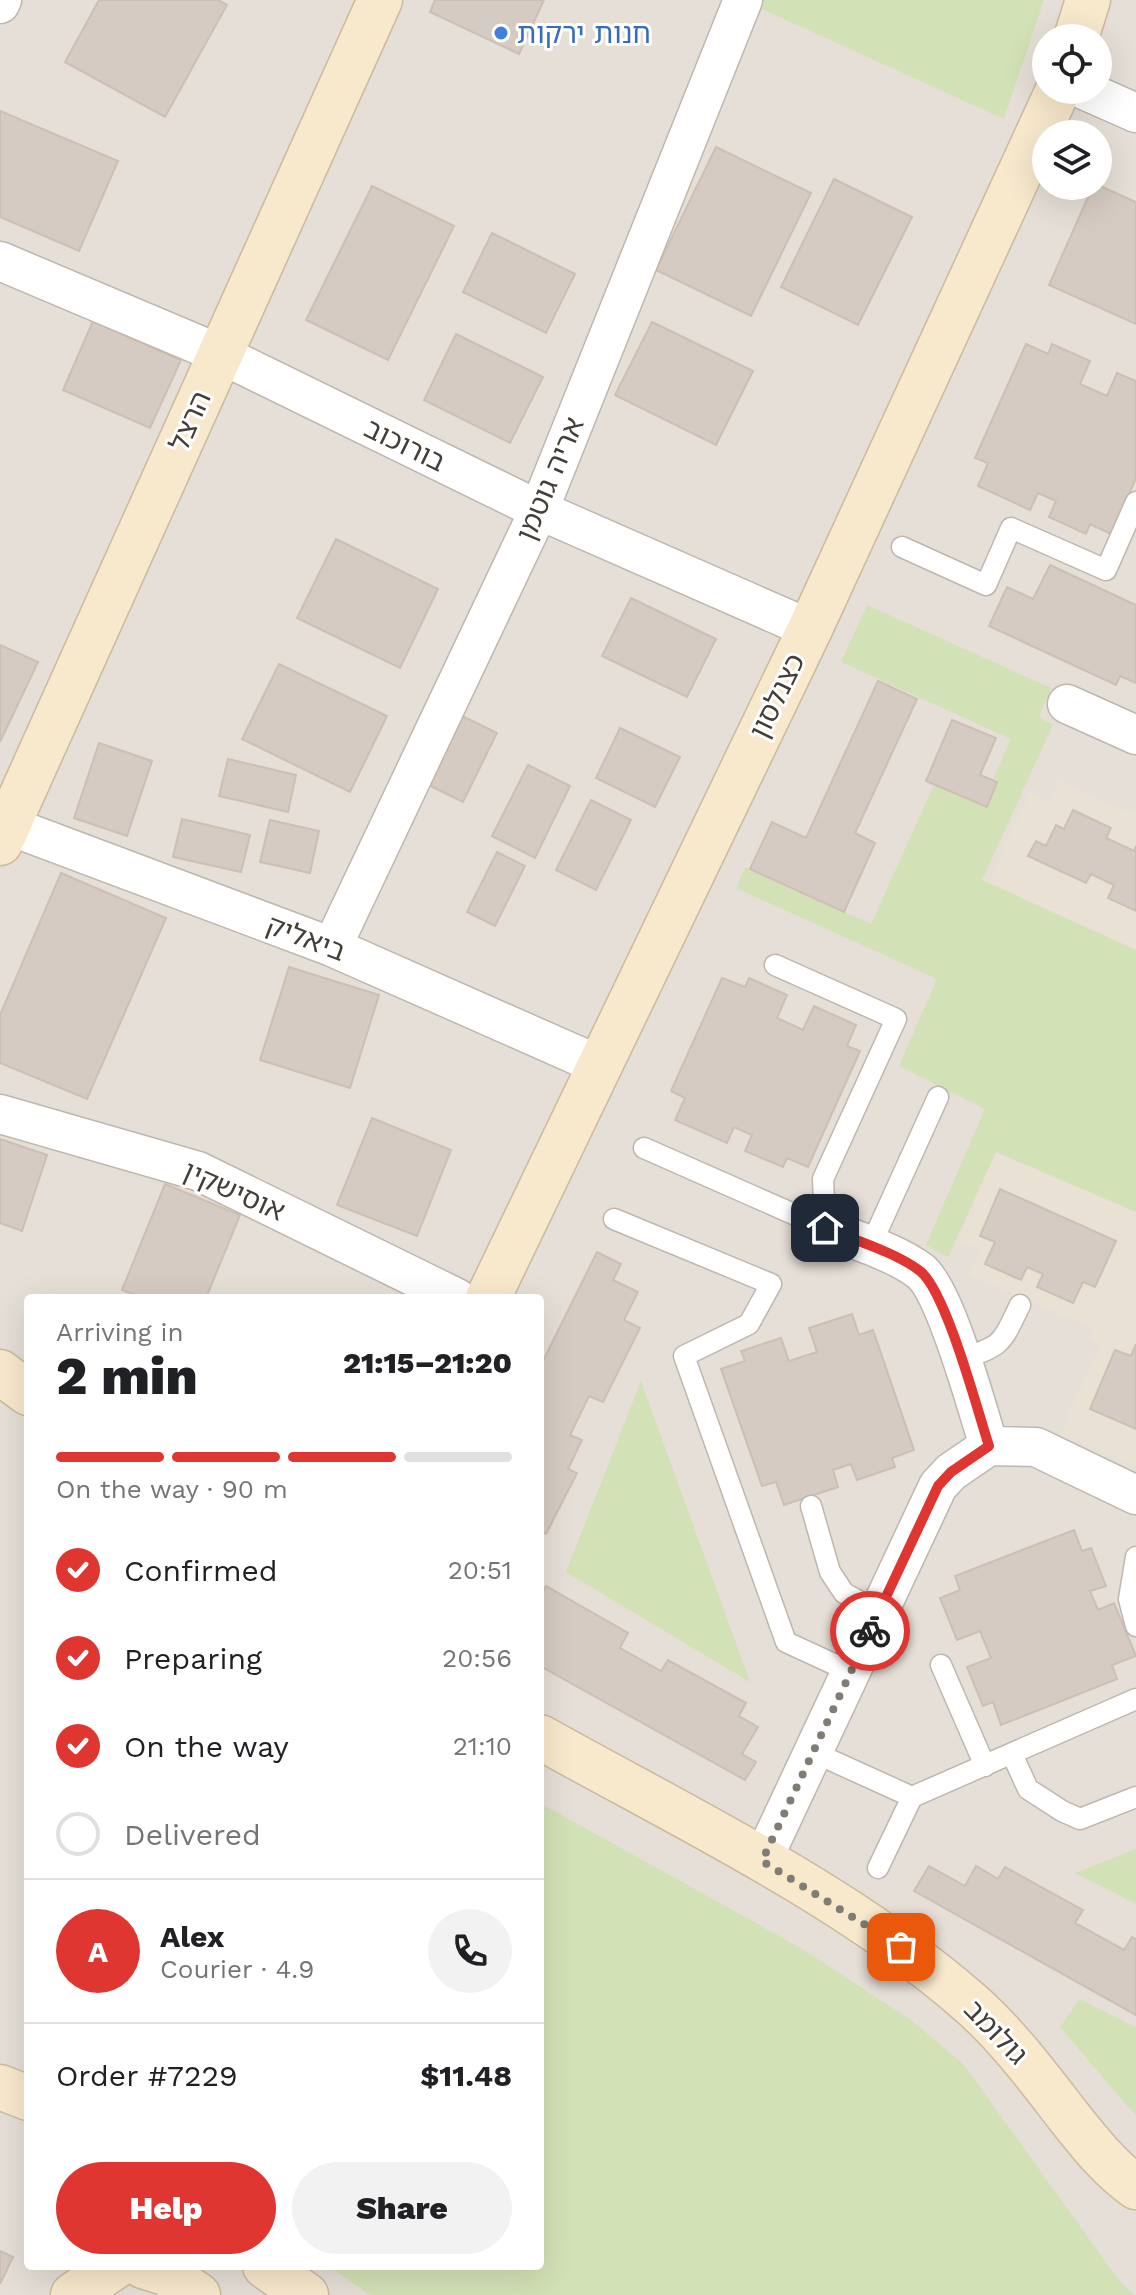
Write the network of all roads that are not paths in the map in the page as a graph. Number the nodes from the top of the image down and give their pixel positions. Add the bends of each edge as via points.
1 (380, 0) edge
2 (743, 0) edge
3 (1088, 0) edge
4 (1080, 24) edge
5 (1112, 102) edge
6 (1052, 104) edge
7 (1136, 113) edge
8 (0, 261) edge
9 (220, 354) junction
10 (1136, 502) edge
11 (539, 510) junction
12 (902, 547) dead end
13 (810, 629) junction
14 (1067, 704) dead end
15 (1136, 735) edge
16 (3, 834) edge
17 (332, 947) junction
18 (775, 965) dead end
19 (599, 1065) junction
20 (938, 1097) dead end
21 (0, 1114) edge
22 (644, 1148) dead end
23 (614, 1219) dead end
24 (825, 1228) junction
25 (870, 1247) junction
26 (449, 1294) edge
27 (490, 1294) edge
28 (1020, 1305) dead end
29 (960, 1359) junction
30 (0, 1372) edge
31 (24, 1390) edge
32 (989, 1446) junction
33 (1136, 1495) edge
34 (811, 1506) dead end
35 (1136, 1557) edge
36 (879, 1612) junction
37 (1136, 1626) edge
38 (941, 1665) dead end
39 (851, 1672) junction
40 (1136, 1699) edge
41 (544, 1739) edge
42 (813, 1752) junction
43 (1012, 1754) junction
44 (985, 1766) junction
45 (912, 1797) junction
46 (1136, 1797) edge
47 (762, 1861) junction
48 (878, 1868) dead end
49 (0, 2087) edge
50 (24, 2096) edge
51 (1136, 2187) edge
52 (79, 2270) edge
53 (110, 2270) edge
54 (156, 2270) edge
55 (271, 2270) edge
56 (64, 2295) edge
57 (73, 2295) edge
58 (198, 2295) edge
59 (306, 2295) edge

1 - 9 street, הרצל
2 - 11 street, אריה גוטמן
3 - 4 street
5 - 7 street
6 - 13 street, כצנלסון
8 - 9 street, בורוכוב
9 - 11 street, בורוכוב
9 - 16 street, הרצל
10 - 12 lane via 1106,570 1011,528 986,585
11 - 13 street, בורוכוב
11 - 17 street, אריה גוטמן
13 - 19 street, כצנלסון
14 - 15 street
16 - 17 street, ביאליק
17 - 19 street, ביאליק
18 - 24 lane via 896,1019 823,1179
19 - 27 street, כצנלסון
20 - 25 lane
21 - 26 street, אוסישקין via 198,1171
22 - 24 lane
23 - 39 lane via 771,1284 749,1324 684,1356 786,1642
24 - 25 street
25 - 29 street via 911,1265 931,1281
28 - 29 lane via 1002,1342
29 - 32 street
30 - 31 street
32 - 33 street via 1036,1447
32 - 36 street via 938,1486
34 - 36 lane via 830,1572 844,1593
35 - 37 lane via 1129,1599
36 - 39 street
38 - 44 lane
39 - 42 street
40 - 43 lane
41 - 47 street, גולומב
42 - 45 lane
42 - 47 street
43 - 44 lane
43 - 46 lane via 1028,1789 1080,1819
44 - 45 lane
45 - 48 lane
47 - 51 street, גולומב via 878,1931 973,2005 1106,2162
49 - 50 street
52 - 56 street
53 - 57 street
54 - 58 street
55 - 59 street

